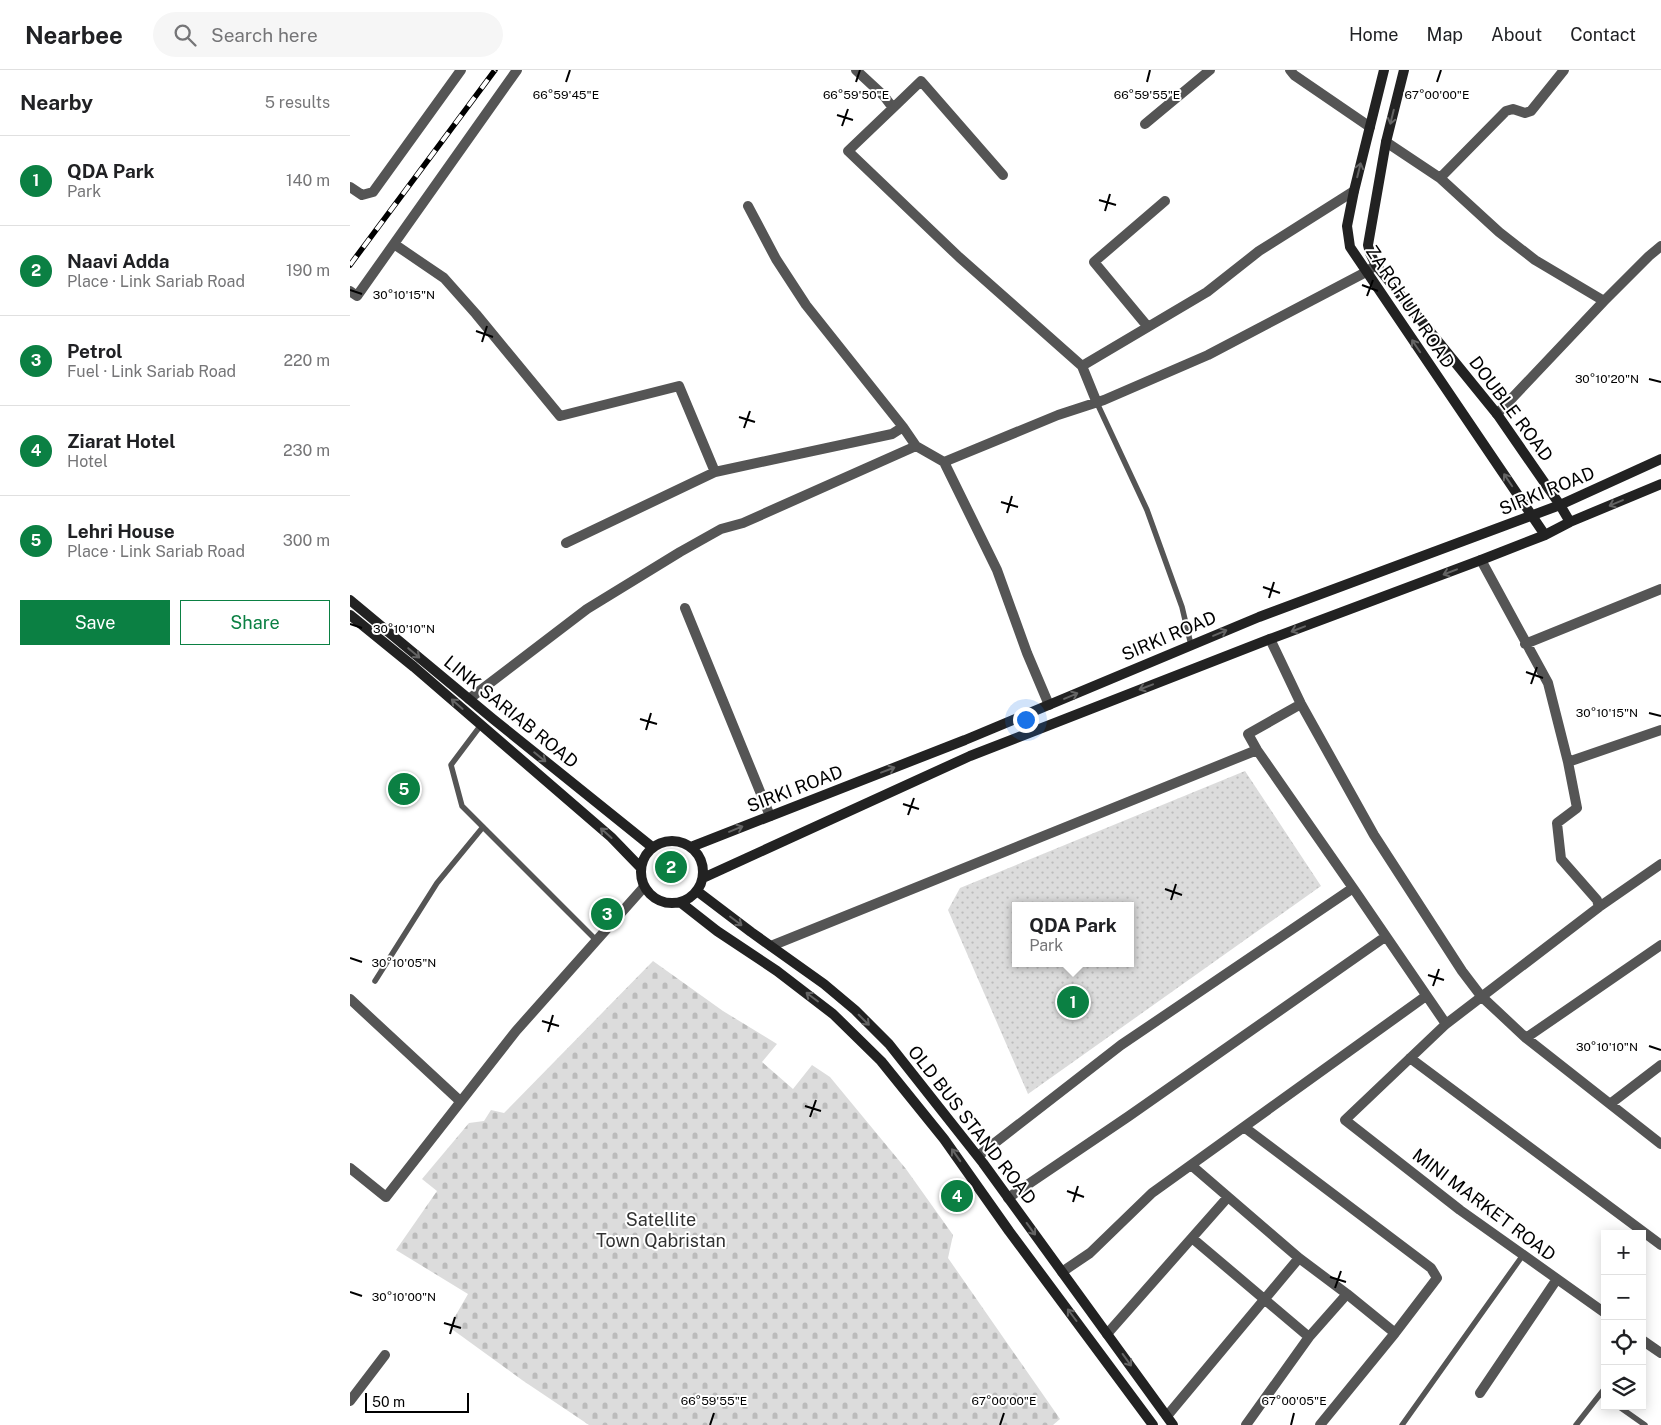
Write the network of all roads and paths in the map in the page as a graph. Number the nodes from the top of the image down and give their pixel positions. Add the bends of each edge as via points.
1 (461, 70) edge
2 (517, 70) edge
3 (856, 70) edge
4 (1210, 70) edge
5 (1290, 70) edge
6 (1384, 70) edge
7 (1404, 70) edge
8 (1564, 70) edge
9 (893, 108) junction
10 (1145, 124) dead end
11 (1370, 127) junction
12 (1386, 142) junction
13 (1003, 175) dead end
14 (1440, 178) junction
15 (350, 187) edge
16 (1354, 191) junction
17 (1166, 201) dead end
18 (748, 206) dead end
19 (394, 244) junction
20 (1661, 246) edge
21 (1376, 264) junction
22 (1366, 272) junction
23 (350, 291) edge
24 (1604, 301) junction
25 (1148, 327) junction
26 (1082, 366) junction
27 (1096, 402) junction
28 (1497, 414) junction
29 (903, 427) junction
30 (916, 446) junction
31 (1661, 459) edge
32 (944, 462) junction
33 (715, 472) junction
34 (1661, 484) edge
35 (1560, 505) junction
36 (1532, 515) junction
37 (1570, 522) junction
38 (1545, 535) junction
39 (566, 543) dead end
40 (1481, 560) junction
41 (1661, 589) edge
42 (350, 600) edge
43 (685, 608) dead end
44 (350, 615) edge
45 (1270, 639) junction
46 (1526, 644) junction
47 (1191, 645) junction
48 (469, 699) junction
49 (1049, 704) junction
50 (1301, 704) junction
51 (481, 725) junction
52 (1661, 730) edge
53 (1257, 750) junction
54 (1568, 762) junction
55 (770, 816) junction
56 (484, 827) junction
57 (652, 847) junction
58 (691, 847) junction
59 (1661, 864) edge
60 (641, 868) junction
61 (703, 878) junction
62 (644, 888) junction
63 (1353, 888) junction
64 (697, 891) junction
65 (680, 902) junction
66 (1599, 907) junction
67 (1385, 937) junction
68 (597, 941) junction
69 (1661, 945) edge
70 (771, 946) junction
71 (375, 981) dead end
72 (1426, 996) junction
73 (1482, 996) junction
74 (350, 999) edge
75 (1446, 1024) junction
76 (1526, 1038) junction
77 (1410, 1058) junction
78 (1661, 1065) edge
79 (460, 1101) junction
80 (1610, 1104) junction
81 (1244, 1127) junction
82 (1661, 1144) edge
83 (978, 1156) junction
84 (1191, 1165) junction
85 (350, 1168) edge
86 (1228, 1197) junction
87 (1008, 1198) junction
88 (1192, 1238) junction
89 (1661, 1245) edge
90 (1523, 1255) junction
91 (1299, 1258) junction
92 (1062, 1272) junction
93 (1558, 1279) junction
94 (1347, 1294) junction
95 (1265, 1300) junction
96 (1601, 1310) edge
97 (1395, 1333) junction
98 (1107, 1334) junction
99 (1309, 1337) junction
100 (1646, 1343) edge
101 (1661, 1353) edge
102 (385, 1355) dead end
103 (1480, 1393) dead end
104 (1601, 1397) edge
105 (350, 1401) edge
106 (1624, 1410) edge
107 (1170, 1421) edge
108 (1152, 1425) edge
109 (1246, 1425) edge
110 (1320, 1425) edge
111 (1402, 1425) edge
112 (1576, 1425) edge
113 (1645, 1425) edge

1 - 15 street via 373,192 362,195
2 - 19 street
3 - 9 street
4 - 10 street
5 - 11 street
6 - 11 main road, ZARGHUN ROAD
7 -> 12 main road, DOUBLE ROAD
8 - 14 street via 1531,111 1525,113 1513,109 1506,112
9 - 13 street via 921,81
9 - 26 street via 848,151 959,257
16 -> 11 main road, ZARGHUN ROAD
12 - 14 street
12 - 21 main road, DOUBLE ROAD via 1368,245
14 - 24 street via 1499,232 1536,260
16 - 22 main road, ZARGHUN ROAD via 1348,226 1350,247
16 - 25 street via 1259,251 1207,292
17 - 25 street via 1094,262
18 - 29 street via 776,259 806,305
19 - 23 street via 357,296
19 - 33 street via 444,278 560,416 678,386
20 - 24 street
21 - 22 street
21 - 28 main road, DOUBLE ROAD
22 - 27 street via 1208,355
36 -> 22 main road, ZARGHUN ROAD
24 - 28 street
25 - 26 street
26 - 27 street
27 - 32 street
27 - 47 lane via 1147,510 1182,607
28 - 35 main road, DOUBLE ROAD
29 - 30 street
29 - 33 street via 892,434
30 - 32 street
30 - 48 street via 721,530 680,552 587,609
31 - 35 main road, SIRKI ROAD
32 - 49 street via 996,570 1026,653
33 - 39 street
34 -> 37 main road, SIRKI ROAD
35 - 36 main road, SIRKI ROAD
35 - 37 main road, DOUBLE ROAD
36 - 38 main road, ZARGHUN ROAD
47 -> 36 main road, SIRKI ROAD
37 - 38 main road, SIRKI ROAD
38 - 40 main road, SIRKI ROAD
40 -> 45 main road, SIRKI ROAD
40 - 46 street
41 - 46 street
42 -> 48 main road, LINK SARIAB ROAD
43 - 55 street
51 -> 44 main road, LINK SARIAB ROAD
45 - 50 street
45 -> 61 main road, SIRKI ROAD via 970,756
46 - 54 street via 1548,683
49 -> 47 main road, SIRKI ROAD
48 -> 57 main road, LINK SARIAB ROAD
55 -> 49 main road, SIRKI ROAD
50 - 53 street via 1248,734
50 - 73 street via 1374,835 1462,971
51 - 56 lane via 451,765 462,806
60 -> 51 main road, LINK SARIAB ROAD
52 - 54 street
53 - 63 street
53 - 70 street
54 - 66 street via 1577,808 1557,823 1561,859 1597,900
58 -> 55 main road, SIRKI ROAD
56 - 68 lane
56 - 71 lane via 437,882
57 - 58 main road via 672,840
57 - 60 main road via 644,856
58 - 61 main road via 701,861
59 - 66 street
60 - 62 main road
61 - 64 main road
62 - 65 main road via 660,901
62 - 68 street
63 - 67 street
63 - 83 street via 1121,1045
64 - 65 main road
64 -> 70 main road, OLD BUS STAND ROAD
108 -> 65 main road, OLD BUS STAND ROAD via 944,1138 880,1061 834,1014
66 - 73 street
67 - 72 street
67 - 87 street
68 - 79 street via 516,1031
69 - 76 street
70 -> 83 main road, OLD BUS STAND ROAD via 855,1010 882,1038
72 - 75 street
72 - 81 street
73 - 75 street
73 - 76 street
74 - 79 street
75 - 77 street
76 - 80 street
77 - 89 street
77 - 90 street, MINI MARKET ROAD via 1346,1120
78 - 80 street
79 - 85 street via 386,1197
80 - 82 street
81 - 84 street
81 - 97 street via 1431,1268 1437,1278
83 - 87 main road, OLD BUS STAND ROAD
84 - 86 street
84 - 92 street via 1152,1193 1090,1252
86 - 88 street
86 - 91 street
87 -> 92 main road, OLD BUS STAND ROAD
88 - 95 street
88 - 98 street
90 - 93 street, MINI MARKET ROAD
90 - 111 lane
91 - 94 street
91 - 95 street
92 - 98 main road, OLD BUS STAND ROAD
93 - 96 street, MINI MARKET ROAD
93 - 103 street
94 - 97 street
94 - 99 street
95 - 99 street
95 - 107 street
97 - 110 street
98 -> 107 main road, OLD BUS STAND ROAD
99 - 109 street
100 - 101 street
102 - 105 street
104 - 112 lane
106 - 113 lane

